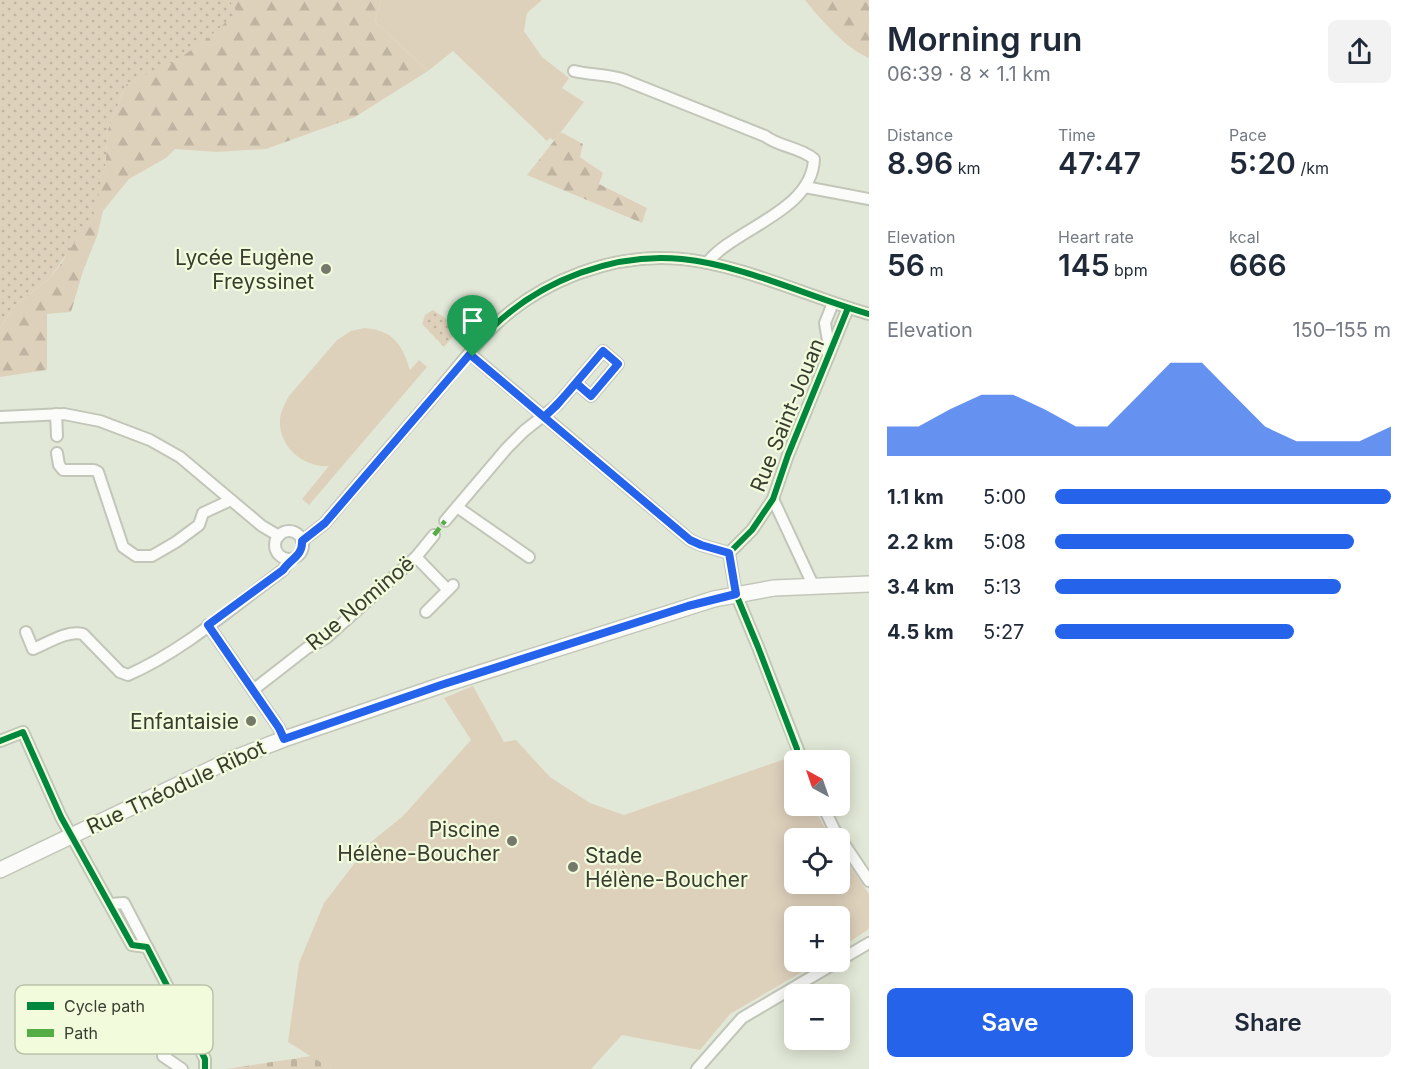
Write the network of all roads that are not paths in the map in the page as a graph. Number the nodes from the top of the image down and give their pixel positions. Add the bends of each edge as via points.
1 (574, 71) dead end
2 (805, 187) junction
3 (869, 199) edge
4 (707, 262) junction
5 (833, 303) junction
6 (848, 308) junction
7 (869, 314) edge
8 (470, 354) junction
9 (826, 361) junction
10 (576, 383) dead end
11 (56, 414) junction
12 (0, 417) edge
13 (544, 417) junction
14 (57, 436) dead end
15 (57, 453) dead end
16 (231, 500) junction
17 (773, 500) junction
18 (457, 507) junction
19 (445, 521) dead end
20 (434, 535) dead end
21 (279, 536) junction
22 (302, 541) junction
23 (729, 553) junction
24 (416, 556) junction
25 (529, 557) dead end
26 (290, 560) junction
27 (869, 584) edge
28 (813, 585) junction
29 (736, 594) junction
30 (426, 612) dead end
31 (208, 625) junction
32 (26, 632) dead end
33 (253, 690) junction
34 (284, 739) junction
35 (0, 741) edge
36 (798, 750) edge
37 (827, 816) edge
38 (72, 835) junction
39 (0, 870) edge
40 (869, 880) edge
41 (869, 943) edge
42 (850, 954) edge
43 (820, 972) edge
44 (167, 985) edge
45 (165, 1054) edge
46 (202, 1054) edge
47 (182, 1069) edge
48 (205, 1069) edge
49 (697, 1069) edge

1 - 2 street via 622,79 806,153 814,159 814,172
2 - 3 street
2 - 4 street via 769,219 718,250
4 - 5 street
4 - 8 street via 631,261 569,278 510,313
5 - 6 street
5 - 9 street, Rue Saint-Jouan via 825,323
6 - 7 street
6 - 9 street, Rue Saint-Jouan
8 - 13 street
8 - 22 street via 325,523
9 - 17 street, Rue Saint-Jouan
10 - 13 street
11 - 12 street
11 - 14 street
11 - 16 street via 100,421 150,440 180,457
13 - 18 street via 524,431
13 - 23 street via 690,540
15 - 16 street via 63,470 98,472 123,547 136,556 152,556 176,542 199,525 203,513
16 - 21 street
17 - 23 street, Rue Saint-Jouan via 752,530
17 - 28 street
18 - 19 street
18 - 25 street
20 - 24 street, Rue Nominoë
21 - 22 street via 293,532
21 - 26 street via 275,543 277,553
22 - 26 street via 301,552
23 - 29 street
24 - 30 street via 451,587
24 - 33 street, Rue Nominoë via 326,638
26 - 31 street via 283,570
27 - 28 main road, Rue Théodule Ribot
28 - 29 main road, Rue Théodule Ribot
29 - 34 main road, Rue Théodule Ribot via 677,609
29 - 36 street
31 - 32 street via 152,664 128,675 120,672 83,634 67,634 33,649
31 - 33 street
33 - 34 street
34 - 38 main road, Rue Théodule Ribot via 230,760
35 - 38 street via 23,732
37 - 40 street
38 - 39 main road, Rue Théodule Ribot
38 - 44 street via 132,945 147,947
41 - 42 street
43 - 49 street via 742,1018
45 - 47 street
46 - 48 street

